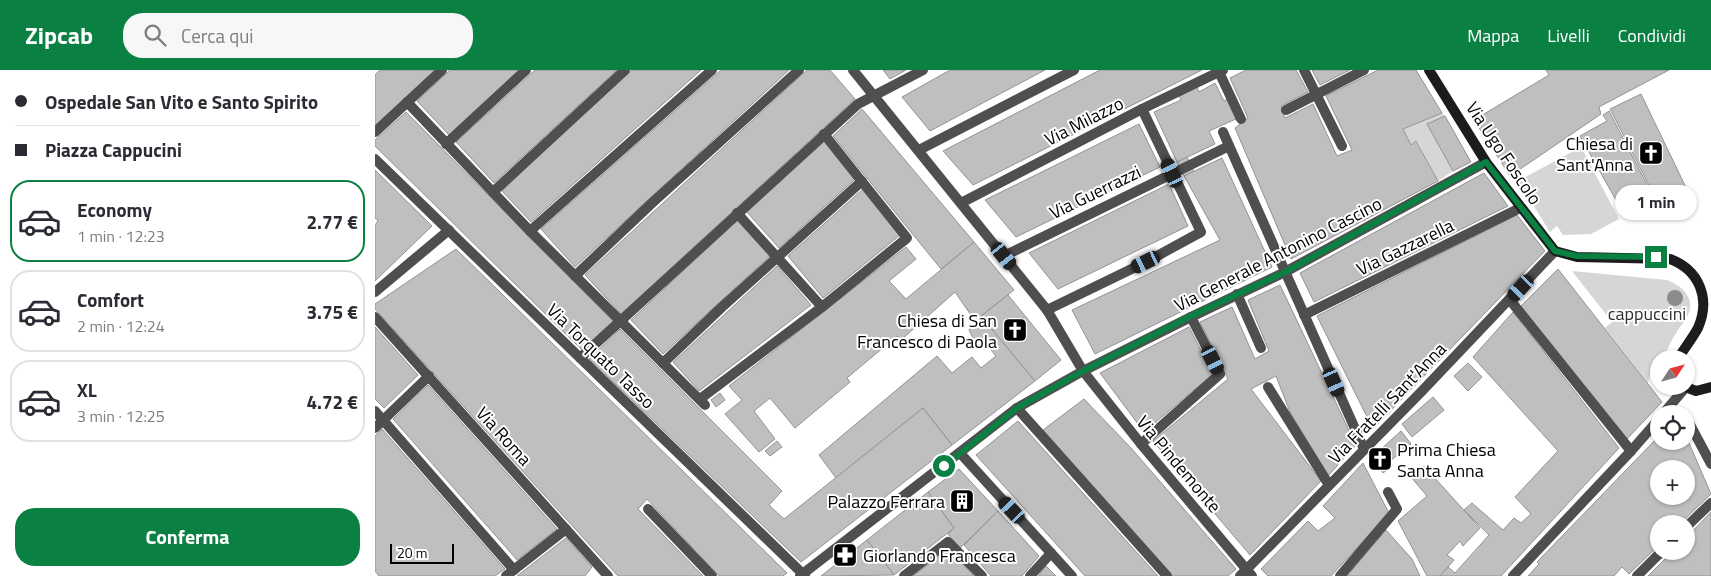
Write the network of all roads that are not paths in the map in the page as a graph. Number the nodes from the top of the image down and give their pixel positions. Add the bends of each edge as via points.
1 (442, 70) edge
2 (526, 70) edge
3 (625, 70) edge
4 (712, 70) edge
5 (799, 70) edge
6 (853, 70) edge
7 (923, 70) edge
8 (1074, 70) edge
9 (1304, 70) edge
10 (1364, 70) edge
11 (1429, 70) edge
12 (1221, 71) edge
13 (1316, 94) junction
14 (875, 96) junction
15 (407, 102) junction
16 (1142, 109) junction
17 (1286, 110) dead end
18 (1241, 119) dead end
19 (375, 132) edge
20 (1223, 132) dead end
21 (824, 134) junction
22 (446, 144) junction
23 (1229, 146) junction
24 (1342, 146) dead end
25 (919, 150) junction
26 (375, 158) edge
27 (1486, 162) junction
28 (1172, 173) junction
29 (862, 181) junction
30 (493, 192) junction
31 (961, 203) junction
32 (1520, 208) junction
33 (737, 213) junction
34 (449, 230) junction
35 (530, 231) junction
36 (1555, 251) junction
37 (1004, 256) junction
38 (778, 258) junction
39 (1285, 272) junction
40 (575, 276) junction
41 (375, 292) edge
42 (1237, 294) junction
43 (1510, 300) junction
44 (822, 308) junction
45 (1047, 310) junction
46 (1304, 315) junction
47 (1191, 316) junction
48 (375, 317) edge
49 (620, 321) junction
50 (1261, 348) dead end
51 (1684, 350) edge
52 (581, 358) junction
53 (663, 363) junction
54 (1083, 371) junction
55 (429, 376) junction
56 (1268, 387) dead end
57 (1711, 387) edge
58 (1695, 391) edge
59 (1678, 395) edge
60 (1674, 401) junction
61 (1671, 405) edge
62 (1677, 405) edge
63 (1017, 408) junction
64 (375, 411) edge
65 (383, 420) junction
66 (375, 428) edge
67 (1650, 429) edge
68 (1695, 434) edge
69 (1141, 444) junction
70 (1364, 449) junction
71 (1631, 451) junction
72 (960, 453) junction
73 (1711, 464) edge
74 (1329, 485) junction
75 (1388, 492) dead end
76 (1711, 503) edge
77 (648, 509) dead end
78 (1695, 518) edge
79 (566, 529) junction
80 (1051, 553) junction
81 (1653, 560) edge
82 (510, 573) edge
83 (601, 573) edge
84 (1246, 574) edge
85 (803, 575) edge
86 (712, 576) edge
87 (904, 576) edge
88 (982, 576) edge
89 (1030, 576) edge
90 (1072, 576) edge
91 (1167, 576) edge
92 (1340, 576) edge
93 (1513, 576) edge
94 (1637, 576) edge

1 - 15 street
2 - 22 street
3 - 30 street
4 - 35 street
5 - 40 street
6 - 14 street, Via Pindemonte
7 - 14 street
8 - 25 street
9 - 13 street
10 - 13 street
11 - 27 street, Via Ugo Foscolo
12 - 16 street, Via Milazzo
12 - 18 street
13 - 17 street
13 - 24 street
14 - 21 street via 858,104
14 - 25 street, Via Pindemonte
15 - 19 street
15 - 22 street
16 - 28 street
16 - 31 street, Via Milazzo
20 - 23 street
21 - 29 street
21 - 33 street
22 - 30 street
23 - 28 street, Via Guerrazzi
23 - 39 street
25 - 31 street, Via Pindemonte
26 - 34 street, Via Torquato Tasso
27 - 32 street, Via Ugo Foscolo
27 - 39 street, Via Generale Antonino Cascino
28 - 37 street, Via Guerrazzi
28 - 45 street via 1201,232
29 - 38 street
29 - 44 street via 907,238
30 - 35 street
31 - 37 street, Via Pindemonte
32 - 36 street, Via Ugo Foscolo
32 - 46 street, Via Gazzarella
33 - 38 street
33 - 49 street
34 - 41 street
34 - 52 street, Via Torquato Tasso
35 - 40 street
36 - 43 street, Via Fratelli Sant'Anna
36 - 51 street via 1577,256 1670,259 1683,264 1694,273 1705,299 1699,327
37 - 45 street, Via Pindemonte
38 - 44 street
38 - 53 street
39 - 42 street, Via Generale Antonino Cascino
39 - 46 street
40 - 49 street
42 - 47 street, Via Generale Antonino Cascino
42 - 50 street
43 - 70 street, Via Fratelli Sant'Anna
43 - 71 street
44 - 53 street via 703,402
45 - 54 street, Via Pindemonte
46 - 70 street
47 - 54 street, Via Generale Antonino Cascino
47 - 69 street via 1220,374
48 - 55 street, Via Roma
49 - 52 street
49 - 53 street
52 - 85 street, Via Torquato Tasso
54 - 63 street, Via Generale Antonino Cascino
54 - 69 street, Via Pindemonte
55 - 65 street
55 - 79 street, Via Roma
56 - 74 street
57 - 58 street
59 - 60 street
60 - 61 street
60 - 62 street
63 - 72 street, Via Generale Antonino Cascino
63 - 91 street
64 - 65 street
65 - 66 street
65 - 82 street
67 - 71 street
68 - 73 street
69 - 84 street, Via Pindemonte
70 - 74 street, Via Fratelli Sant'Anna
71 - 93 street
72 - 80 street
72 - 85 street, Via Generale Antonino Cascino
74 - 84 street, Via Fratelli Sant'Anna
75 - 92 street via 1397,509
76 - 78 street
77 - 86 street
79 - 82 street
79 - 83 street, Via Roma
80 - 89 street
80 - 90 street
81 - 94 street
87 - 88 street via 948,542

